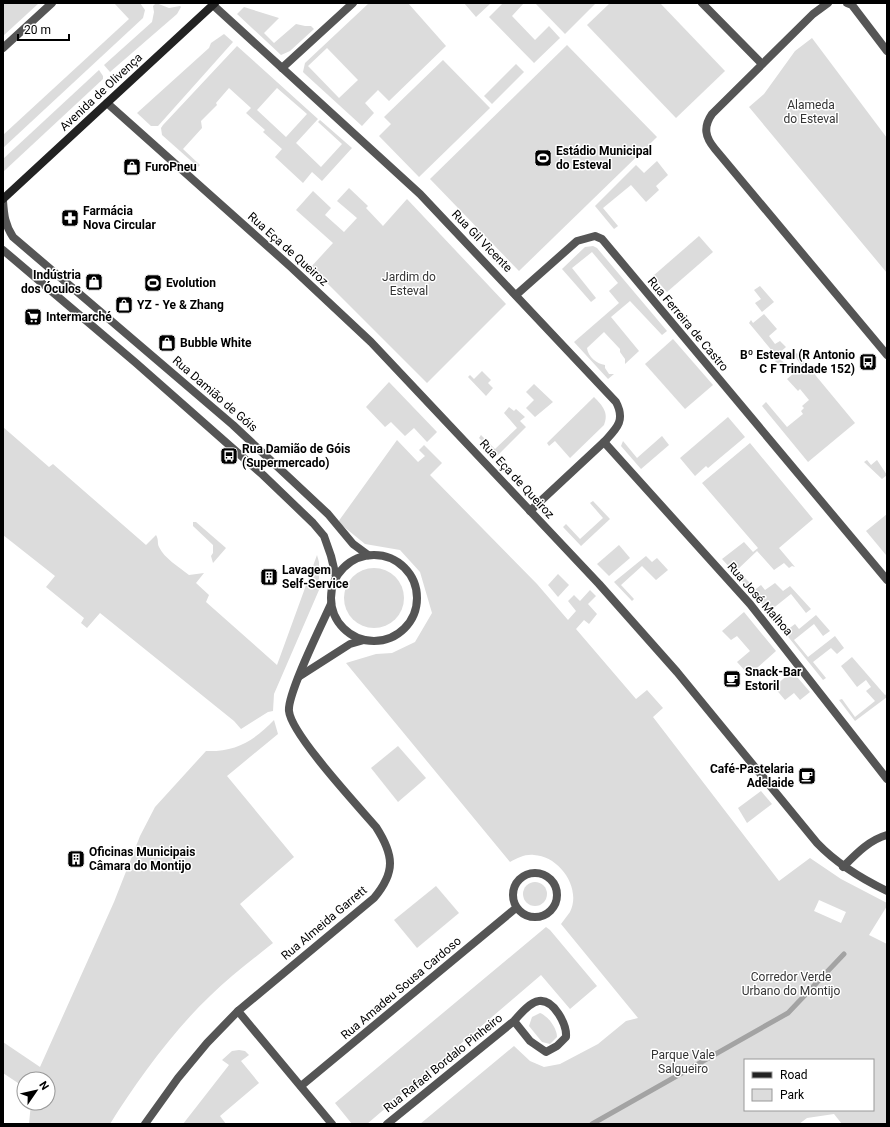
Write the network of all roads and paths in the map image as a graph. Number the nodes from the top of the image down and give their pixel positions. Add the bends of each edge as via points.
1 (52, 3) edge
2 (354, 3) edge
3 (702, 3) edge
4 (828, 3) edge
5 (847, 3) edge
6 (214, 4) edge
7 (3, 48) edge
8 (887, 51) edge
9 (762, 64) junction
10 (282, 68) junction
11 (107, 103) junction
12 (3, 200) edge
13 (3, 250) edge
14 (516, 295) junction
15 (887, 355) edge
16 (604, 442) junction
17 (530, 511) junction
18 (368, 555) junction
19 (336, 577) junction
20 (887, 580) edge
21 (331, 604) junction
22 (364, 640) junction
23 (300, 676) junction
24 (887, 779) edge
25 (887, 835) edge
26 (843, 867) junction
27 (887, 891) edge
28 (516, 908) junction
29 (238, 1011) junction
30 (514, 1021) junction
31 (301, 1086) junction
32 (145, 1124) edge
33 (332, 1124) edge
34 (388, 1124) edge

1 - 7 street
2 - 10 street
3 - 9 street
4 - 9 street via 813,14
5 - 8 street via 852,5
6 - 10 street, Rua Gil Vicente
6 - 11 main road, Avenida de Olivença
9 - 15 street via 706,122 709,141
10 - 14 street, Rua Gil Vicente via 420,194
11 - 12 main road, Avenida de Olivença
11 - 17 street, Rua Eça de Queiroz via 371,342
12 - 18 street, Rua Damião de Góis via 4,218 7,228 14,237 233,425 328,514 353,544
13 - 19 street via 136,363 263,475 313,523 324,536
14 - 16 street, Rua Gil Vicente via 616,402 621,412 620,421
14 - 20 street, Rua Ferreira de Castro via 577,241 595,236 602,239
16 - 17 street, Rua Gil Vicente
16 - 24 street, Rua José Malhoa via 750,604
17 - 26 street, Rua Eça de Queiroz via 677,672 817,843
18 - 19 street via 355,558 344,566
18 - 22 street via 382,555 406,568 414,580 417,607 412,620 391,638 378,641
19 - 21 street via 331,590
21 - 22 street via 342,627
21 - 23 street, Rua Almeida Garrett
22 - 23 street via 350,644
23 - 29 street, Rua Almeida Garrett via 292,692 289,711 291,719 304,741 386,842 391,857 389,874 374,898
25 - 26 street via 877,837
26 - 27 street, Rua Eça de Queiroz
28 - 28 street via 534,918 548,914 553,909 557,895 552,881 539,874 524,875 514,886 513,901
28 - 31 street, Rua Amadeu Sousa Cardoso
29 - 31 street
29 - 32 street, Rua Almeida Garrett via 178,1078
30 - 30 street via 532,1004 544,1002 554,1008 562,1019 566,1036 557,1046 546,1052 530,1041
30 - 34 street, Rua Rafael Bordalo Pinheiro
31 - 33 street

